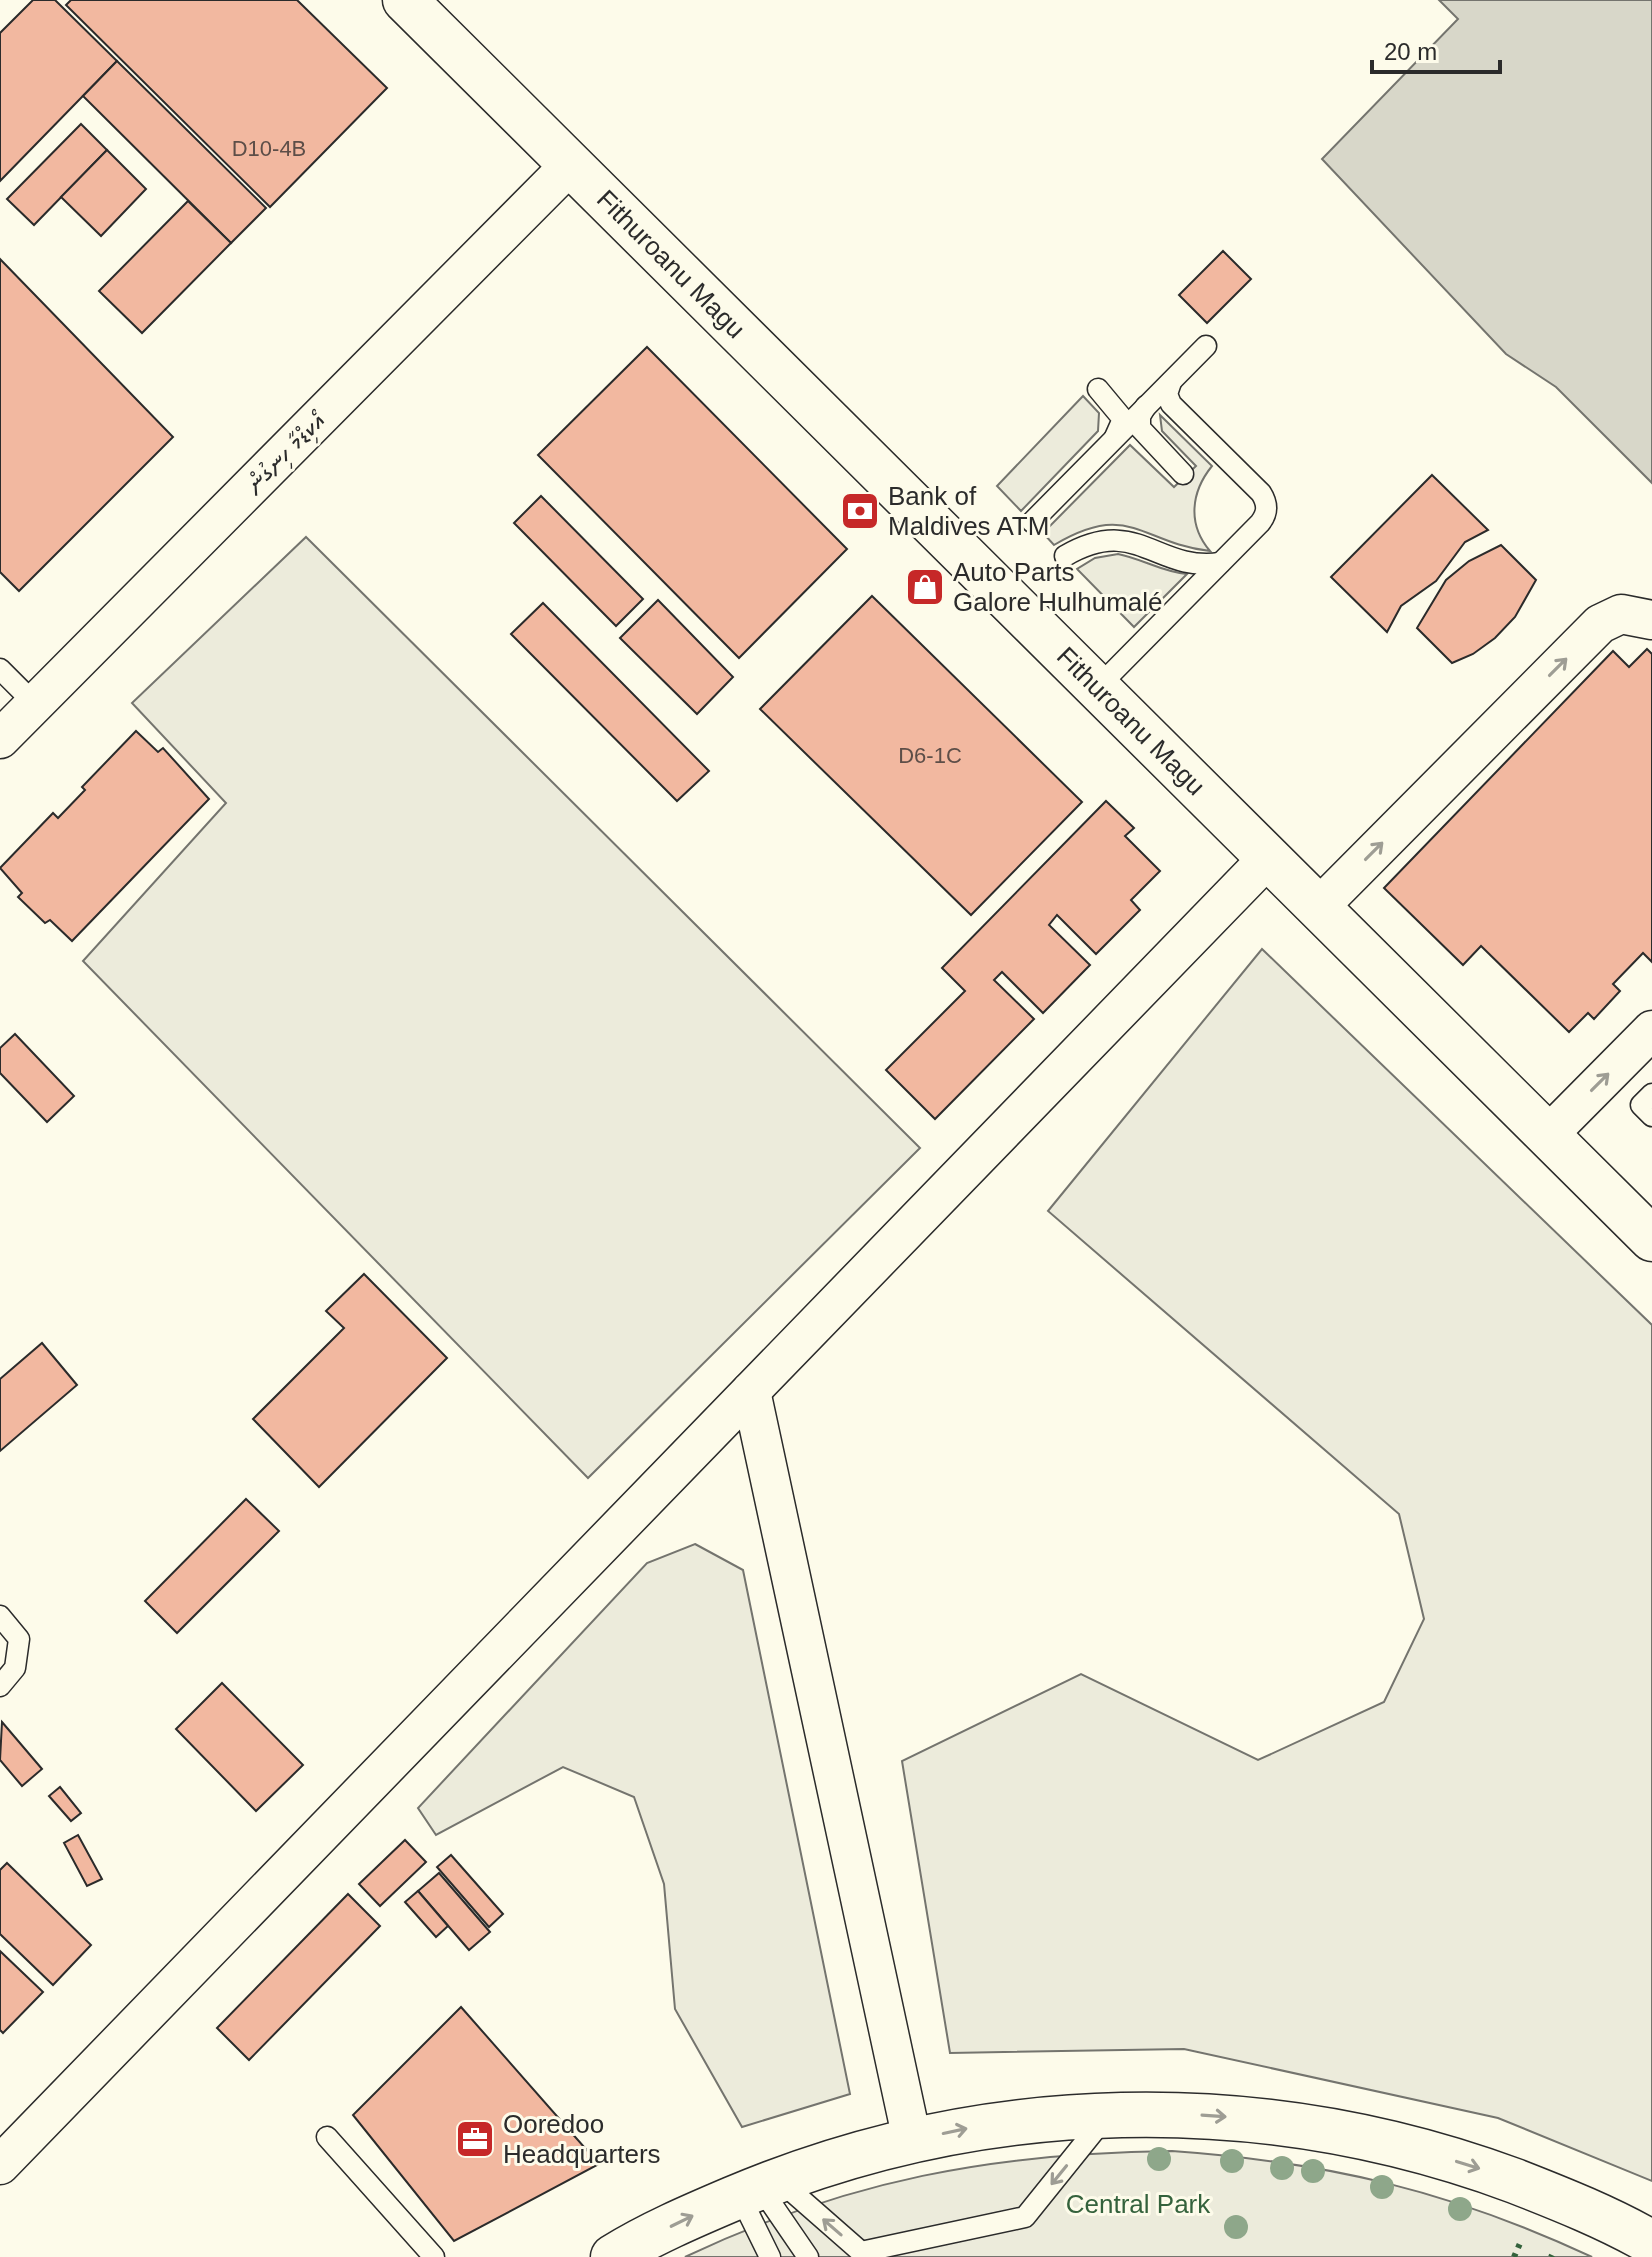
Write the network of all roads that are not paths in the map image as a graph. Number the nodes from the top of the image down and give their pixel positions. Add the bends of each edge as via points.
1 (405, 0) edge
2 (570, 165) junction
3 (1206, 346) dead end
4 (1171, 382) junction
5 (1098, 389) dead end
6 (1130, 421) junction
7 (1183, 474) dead end
8 (1032, 522) dead end
9 (1065, 556) dead end
10 (1220, 563) junction
11 (1652, 620) edge
12 (0, 669) edge
13 (1097, 688) junction
14 (35, 704) junction
15 (0, 739) edge
16 (1269, 857) junction
17 (1319, 907) junction
18 (1652, 1030) edge
19 (1652, 1094) edge
20 (1652, 1116) edge
21 (1548, 1135) junction
22 (1652, 1239) edge
23 (751, 1391) junction
24 (0, 1616) edge
25 (0, 1686) edge
26 (1108, 2114) junction
27 (327, 2137) dead end
28 (912, 2140) junction
29 (0, 2165) edge
30 (760, 2188) junction
31 (789, 2228) junction
32 (1652, 2243) edge
33 (766, 2248) edge
34 (434, 2257) edge
35 (613, 2257) edge
36 (808, 2257) edge

1 - 2 street, Fithuroanu Magu
2 - 13 street, Fithuroanu Magu
2 - 14 street, އޯކިޑްމާ ހިނގުން
3 - 4 lane
4 - 6 lane
4 - 10 lane via 1171,404 1266,502 1260,523
5 - 6 lane
6 - 7 lane
6 - 8 lane
9 - 10 lane via 1096,540 1111,539 1149,546 1185,561
10 - 13 lane
17 -> 11 street via 1600,624 1621,614
12 - 14 lane
13 - 16 street, Fithuroanu Magu
14 - 15 street, އޯކިޑްމާ ހިނގުން
16 - 17 street, Fithuroanu Magu
16 - 23 street
17 - 21 street, Fithuroanu Magu
21 -> 18 street
19 - 20 lane via 1641,1105
21 - 22 street, Fithuroanu Magu
23 - 28 street
23 - 29 street
24 - 25 lane via 19,1639 15,1668
28 -> 26 street via 960,2129
26 -> 30 lane via 1025,2217 861,2252
26 -> 32 street via 1253,2119 1397,2144 1532,2188
27 - 34 lane
28 - 30 street
30 - 31 lane
30 - 33 lane
35 -> 30 street
31 - 33 lane
31 - 36 lane

